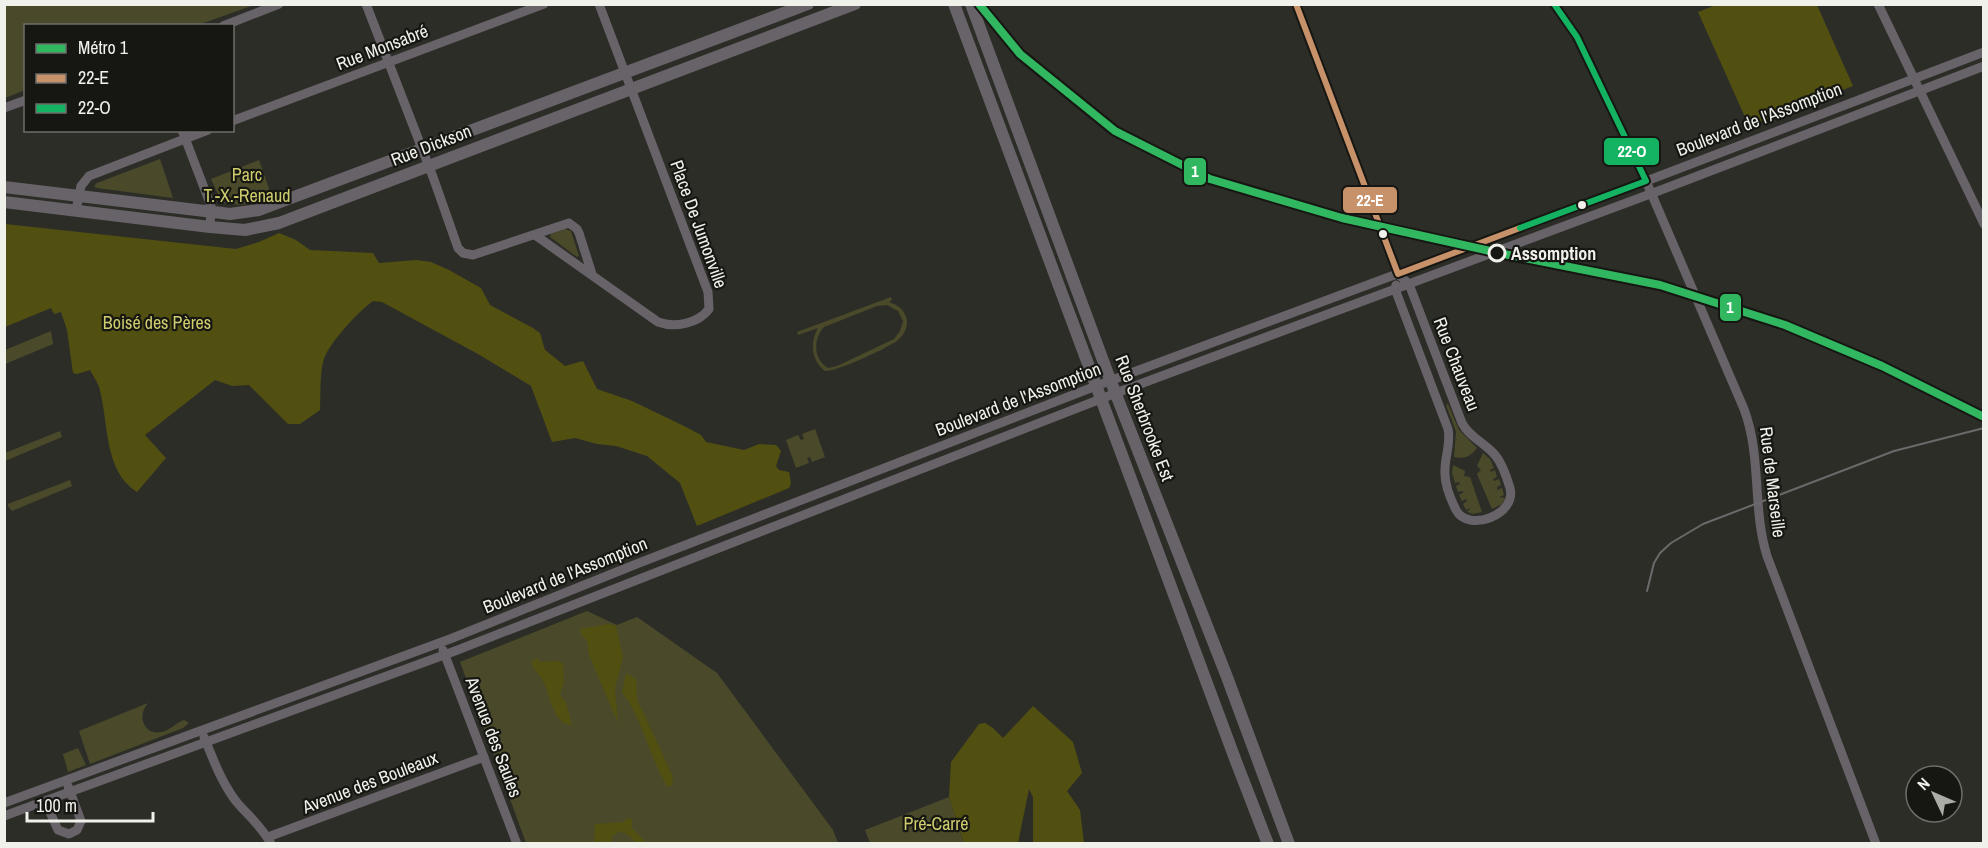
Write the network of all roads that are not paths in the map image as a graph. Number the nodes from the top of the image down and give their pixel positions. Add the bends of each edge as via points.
1 (279, 4) edge
2 (366, 4) edge
3 (544, 4) edge
4 (599, 4) edge
5 (808, 4) edge
6 (855, 4) edge
7 (954, 4) edge
8 (971, 4) edge
9 (1296, 4) edge
10 (1554, 4) edge
11 (1878, 4) edge
12 (228, 24) edge
13 (1983, 52) edge
14 (388, 63) junction
15 (1983, 66) edge
16 (625, 73) junction
17 (1913, 78) junction
18 (631, 89) junction
19 (1919, 91) junction
20 (24, 101) edge
21 (4, 108) edge
22 (234, 120) edge
23 (184, 135) edge
24 (422, 150) junction
25 (428, 166) junction
26 (1646, 181) junction
27 (4, 187) edge
28 (1651, 193) junction
29 (78, 195) junction
30 (4, 202) edge
31 (76, 210) junction
32 (212, 212) junction
33 (1983, 224) edge
34 (210, 227) junction
35 (535, 235) junction
36 (592, 274) junction
37 (1398, 274) junction
38 (1409, 284) junction
39 (1395, 289) junction
40 (1160, 362) junction
41 (1165, 374) junction
42 (1111, 381) junction
43 (1096, 386) junction
44 (1116, 393) junction
45 (1101, 399) junction
46 (440, 642) junction
47 (444, 654) junction
48 (201, 730) junction
49 (206, 742) junction
50 (484, 756) junction
51 (66, 781) junction
52 (71, 792) junction
53 (45, 801) junction
54 (4, 802) edge
55 (4, 816) edge
56 (269, 840) edge
57 (517, 843) edge
58 (1268, 843) edge
59 (1289, 843) edge
60 (1876, 843) edge

1 - 12 street
2 - 14 street
3 - 14 street, Rue Monsabré
4 - 16 street
5 - 16 main road, Rue Dickson
6 - 18 main road, Rue Dickson
7 - 43 main road, Rue Sherbrooke Est
8 - 42 main road, Rue Sherbrooke Est
9 - 37 street, Rue Chauveau
10 - 26 street, Rue de Marseille via 1577,37
11 - 17 street
13 - 17 street, Boulevard de l'Assomption
14 - 22 street, Rue Monsabré
14 - 24 street
15 - 19 street, Boulevard de l'Assomption
16 - 18 street
16 - 24 main road, Rue Dickson
17 - 19 street
17 - 26 street, Boulevard de l'Assomption
18 - 25 main road, Rue Dickson
18 - 36 street, Place De Jumonville via 708,292 710,307 702,316 668,326
19 - 28 street, Boulevard de l'Assomption
19 - 33 street
20 - 21 street
23 - 29 street via 92,174 82,182
23 - 32 street
24 - 25 street
24 - 32 main road, Rue Dickson via 259,210
25 - 34 main road, Rue Dickson via 279,223 245,230
25 - 35 street via 463,253 473,255
26 - 28 street, Rue de Marseille
26 - 37 street, Boulevard de l'Assomption
27 - 29 main road, Rue Dickson
28 - 38 street, Boulevard de l'Assomption
28 - 60 street, Rue de Marseille via 1748,420 1757,468 1758,518 1767,556
29 - 31 street
29 - 32 main road, Rue Dickson
30 - 31 main road, Rue Dickson
31 - 34 main road, Rue Dickson
32 - 34 street
35 - 36 street, Place De Jumonville
35 - 36 street via 564,223 573,225
37 - 38 street, Rue Chauveau
37 - 39 street
37 - 40 street, Boulevard de l'Assomption
38 - 39 street, Boulevard de l'Assomption
38 - 39 street, Rue Chauveau via 1462,423 1500,461 1510,489 1508,506 1478,521 1459,515 1444,480 1448,429
39 - 41 street, Boulevard de l'Assomption
40 - 41 street
40 - 42 street, Boulevard de l'Assomption
41 - 44 street, Boulevard de l'Assomption
42 - 43 street, Boulevard de l'Assomption
42 - 44 main road, Rue Sherbrooke Est
43 - 45 main road, Rue Sherbrooke Est
43 - 46 street, Boulevard de l'Assomption
44 - 45 street, Boulevard de l'Assomption
44 - 59 main road, Rue Sherbrooke Est
45 - 47 street, Boulevard de l'Assomption
45 - 58 main road, Rue Sherbrooke Est
46 - 47 street, Avenue des Saules
46 - 48 street, Boulevard de l'Assomption
47 - 49 street, Boulevard de l'Assomption
47 - 50 street, Avenue des Saules
48 - 49 street
48 - 51 street, Boulevard de l'Assomption
49 - 52 street, Boulevard de l'Assomption
49 - 56 street via 225,785
50 - 56 street, Avenue des Bouleaux
50 - 57 street, Avenue des Saules
51 - 52 street
51 - 54 street, Boulevard de l'Assomption
52 - 53 street, Boulevard de l'Assomption
52 - 53 street via 81,821 77,831 69,834 58,830
53 - 55 street, Boulevard de l'Assomption

